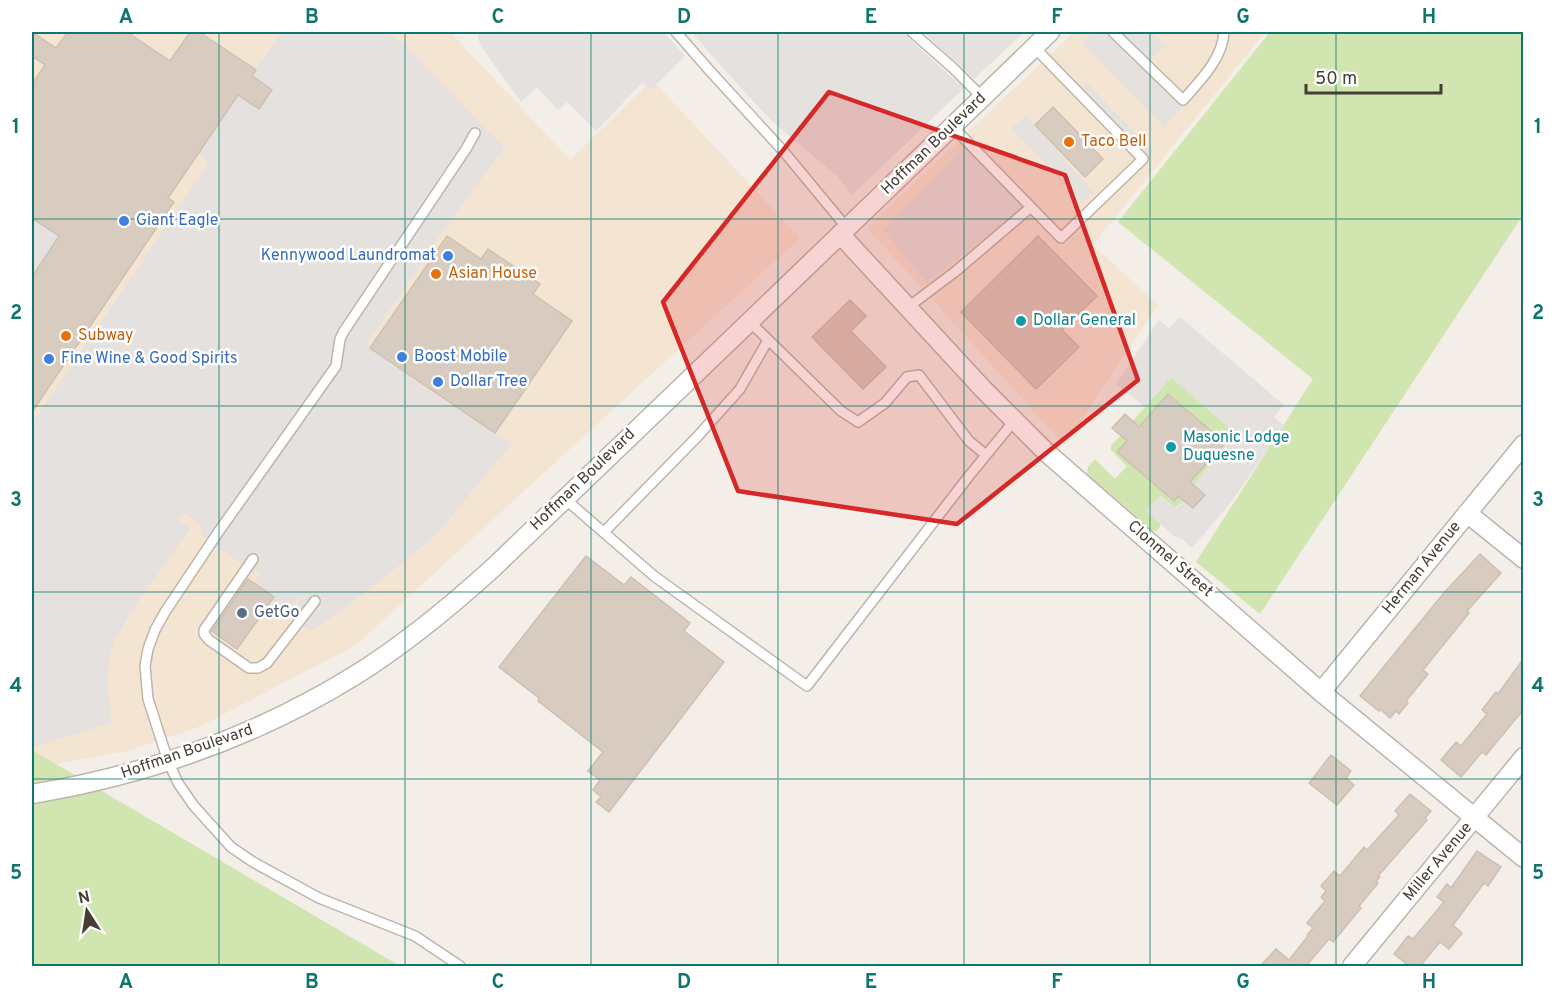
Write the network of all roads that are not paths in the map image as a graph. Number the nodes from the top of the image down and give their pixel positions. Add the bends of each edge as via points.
1 (676, 32) edge
2 (912, 32) edge
3 (1050, 32) edge
4 (1113, 32) edge
5 (1224, 32) edge
6 (1034, 47) junction
7 (982, 97) junction
8 (952, 126) junction
9 (475, 133) dead end
10 (1031, 207) junction
11 (843, 231) junction
12 (907, 308) junction
13 (749, 321) junction
14 (768, 340) junction
15 (1014, 421) junction
16 (1524, 444) edge
17 (986, 456) junction
18 (564, 498) junction
19 (1467, 513) junction
20 (604, 532) junction
21 (1524, 558) edge
22 (253, 559) dead end
23 (315, 601) dead end
24 (1321, 692) junction
25 (1524, 757) edge
26 (168, 761) junction
27 (32, 794) edge
28 (1474, 818) junction
29 (1524, 858) edge
30 (460, 966) edge
31 (1352, 966) edge

1 - 11 lane via 785,153
2 - 7 lane
3 - 6 street, Hoffman Boulevard
4 - 5 lane via 1183,100 1221,49
6 - 7 street, Hoffman Boulevard
6 - 10 lane via 1143,159 1061,238
7 - 8 street, Hoffman Boulevard
8 - 10 lane
8 - 11 street, Hoffman Boulevard
9 - 26 lane via 344,332 336,366 217,534 155,630 145,666 146,682
10 - 12 lane
11 - 12 street, Clonmel Street
11 - 13 street, Hoffman Boulevard
12 - 15 street, Clonmel Street
13 - 14 lane
13 - 18 street, Hoffman Boulevard
14 - 17 lane via 841,411 858,422 885,403 907,377 919,375 969,441
14 - 20 lane via 740,389
15 - 17 lane
15 - 24 street, Clonmel Street
16 - 19 street, Herman Avenue
17 - 20 lane via 807,686 654,576
18 - 20 lane
18 - 26 street, Hoffman Boulevard via 460,598 356,675 254,729
19 - 21 street
19 - 24 street, Herman Avenue
22 - 23 lane via 204,630 208,640 249,668 267,663
24 - 28 street, Clonmel Street
25 - 28 street, Miller Avenue
26 - 27 street, Hoffman Boulevard via 112,778
26 - 30 lane via 194,806 238,852 319,898 415,936
28 - 29 street, Clonmel Street
28 - 31 street, Miller Avenue

